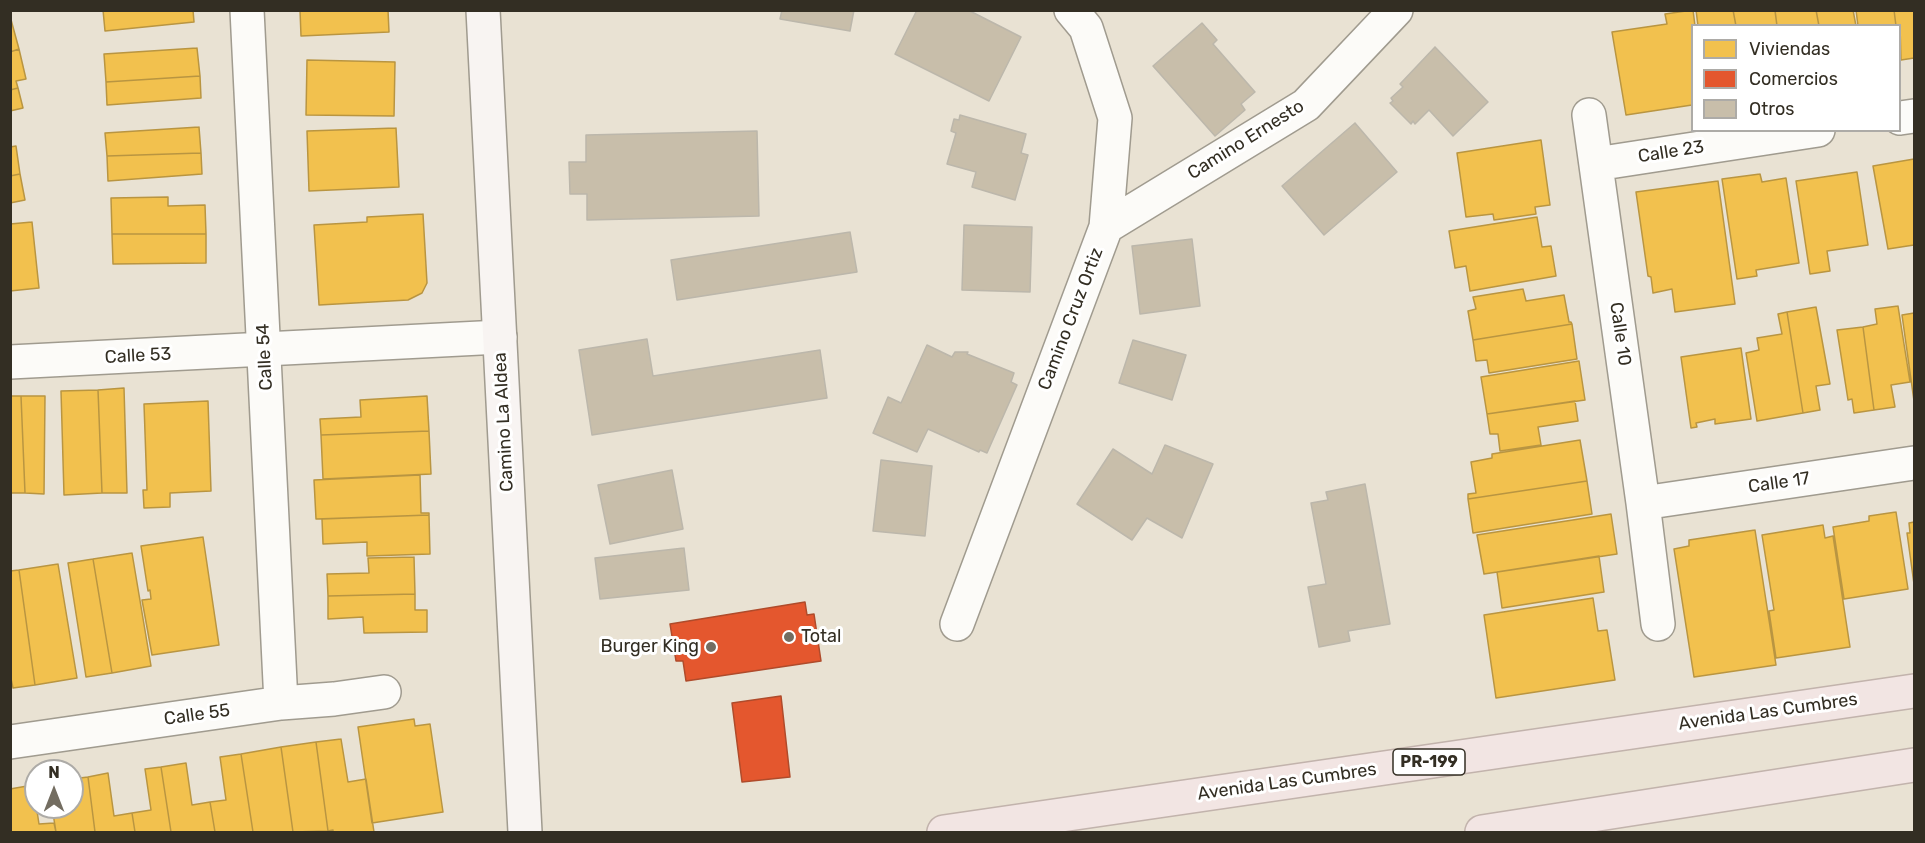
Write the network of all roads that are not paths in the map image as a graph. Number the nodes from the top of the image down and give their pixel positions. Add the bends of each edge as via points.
1 (247, 10) edge
2 (483, 10) edge
3 (1071, 10) edge
4 (1396, 10) edge
5 (1589, 115) dead end
6 (1805, 132) edge
7 (1596, 164) junction
8 (1106, 227) junction
9 (500, 337) junction
10 (265, 350) junction
11 (10, 363) edge
12 (1914, 463) edge
13 (1643, 503) junction
14 (957, 624) dead end
15 (1658, 624) dead end
16 (1914, 691) edge
17 (384, 692) dead end
18 (281, 703) junction
19 (10, 742) edge
20 (1914, 765) edge
21 (525, 832) edge
22 (944, 832) edge
23 (1482, 832) edge

1 - 10 street, Calle 54
2 - 9 street, Camino La Aldea
3 - 8 street, Camino Cruz Ortiz via 1086,28 1115,118
4 - 8 street, Camino Ernesto via 1306,105
5 - 7 street, Calle 10
6 - 7 street, Calle 23
7 - 13 street, Calle 10
8 - 14 street, Camino Cruz Ortiz
9 - 10 street, Calle 53
9 - 21 street, Camino La Aldea
10 - 11 street, Calle 53
10 - 18 street, Calle 54
12 - 13 street, Calle 17
13 - 15 street, Calle 10
16 - 22 highway, Avenida Las Cumbres / PR-199
17 - 18 street, Calle 55
18 - 19 street, Calle 55
20 - 23 highway

